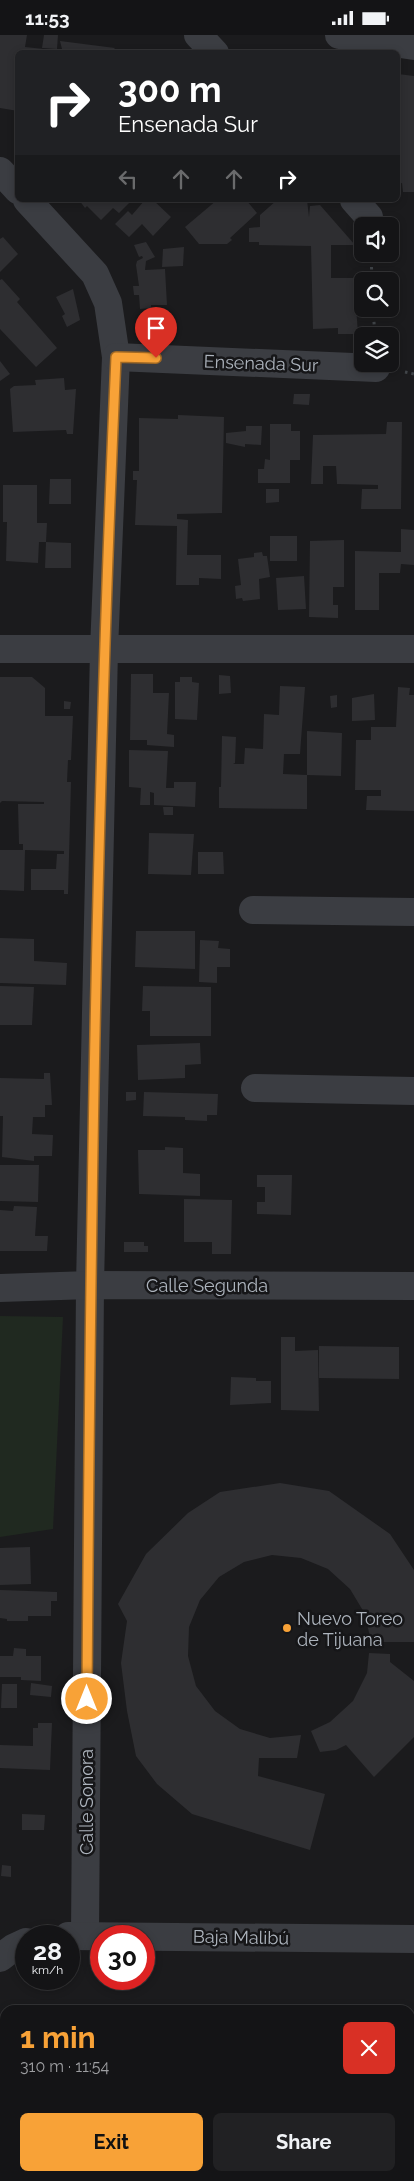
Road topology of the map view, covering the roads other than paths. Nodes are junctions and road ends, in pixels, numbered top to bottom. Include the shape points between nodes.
1 (198, 35) edge
2 (339, 35) edge
3 (414, 46) edge
4 (212, 50) edge
5 (0, 171) edge
6 (15, 187) edge
7 (29, 202) edge
8 (116, 357) junction
9 (354, 366) edge
10 (0, 649) edge
11 (414, 649) edge
12 (104, 650) junction
13 (253, 909) dead end
14 (414, 912) edge
15 (255, 1088) dead end
16 (414, 1091) edge
17 (90, 1285) junction
18 (414, 1286) edge
19 (0, 1288) edge
20 (76, 1925) edge
21 (80, 1936) edge
22 (414, 1939) edge
23 (15, 1947) edge
24 (0, 1958) edge

1 - 4 street
2 - 3 street
5 - 6 street
7 - 8 street, Calle Sonora via 95,274 108,303
8 - 9 street, Ensenada Sur
8 - 12 street, Calle Sonora
10 - 12 street
11 - 12 street
12 - 17 street, Calle Sonora
13 - 14 street
15 - 16 street
17 - 18 street, Calle Segunda
17 - 19 street, Calle Segunda
17 - 20 street, Calle Sonora
21 - 22 street, Baja Malibú
23 - 24 street

